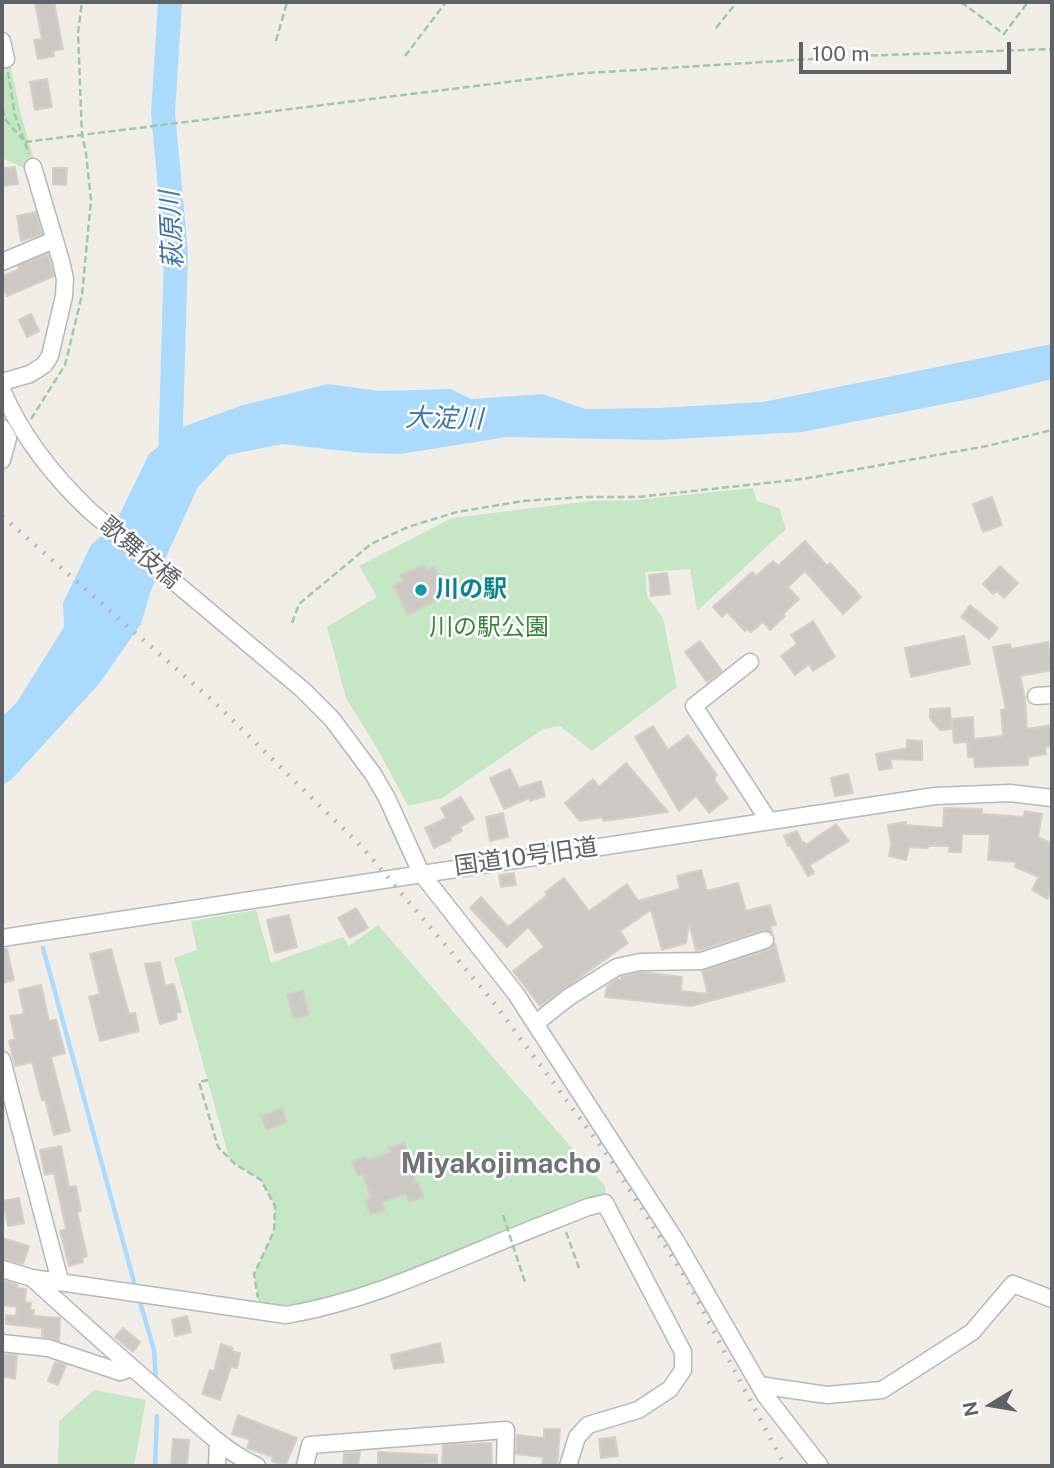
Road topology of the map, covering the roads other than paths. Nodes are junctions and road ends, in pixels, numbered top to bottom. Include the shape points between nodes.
1 (33, 167) dead end
2 (54, 240) junction
3 (2, 262) edge
4 (2, 382) edge
5 (2, 390) edge
6 (2, 428) edge
7 (2, 460) edge
8 (750, 662) dead end
9 (1052, 798) edge
10 (769, 821) junction
11 (421, 873) junction
12 (2, 938) edge
13 (765, 940) dead end
14 (536, 1023) junction
15 (2, 1060) edge
16 (2, 1269) edge
17 (32, 1278) junction
18 (60, 1281) junction
19 (1052, 1299) edge
20 (2, 1343) edge
21 (131, 1368) junction
22 (759, 1385) junction
23 (218, 1441) junction
24 (217, 1466) edge
25 (257, 1466) edge
26 (305, 1466) edge
27 (505, 1466) edge
28 (568, 1466) edge
29 (820, 1466) edge

1 - 2 street
2 - 3 street
2 - 4 street via 65,288 50,356 30,374
5 - 11 street, 歌舞伎橋 via 23,432 63,485 332,719 387,798
6 - 7 street via 8,438
8 - 10 street via 694,706
9 - 10 street, 国道10号旧道 via 1010,793 934,796
10 - 11 street, 国道10号旧道
11 - 12 street, 国道10号旧道
11 - 14 street, 歌舞伎橋
13 - 14 street via 701,961 617,967
14 - 22 street, 歌舞伎橋 via 677,1241
15 - 18 street
16 - 17 street
17 - 18 street
17 - 21 street
18 - 28 street via 286,1315 398,1286 588,1207 607,1204 683,1352 683,1370 670,1389 638,1410 588,1425 577,1437
19 - 22 street via 1013,1284 972,1332 882,1390 827,1395
20 - 21 street via 48,1348 120,1372
21 - 23 street
22 - 29 street, 歌舞伎橋
23 - 24 street
23 - 25 street
26 - 27 street via 310,1445 506,1430

